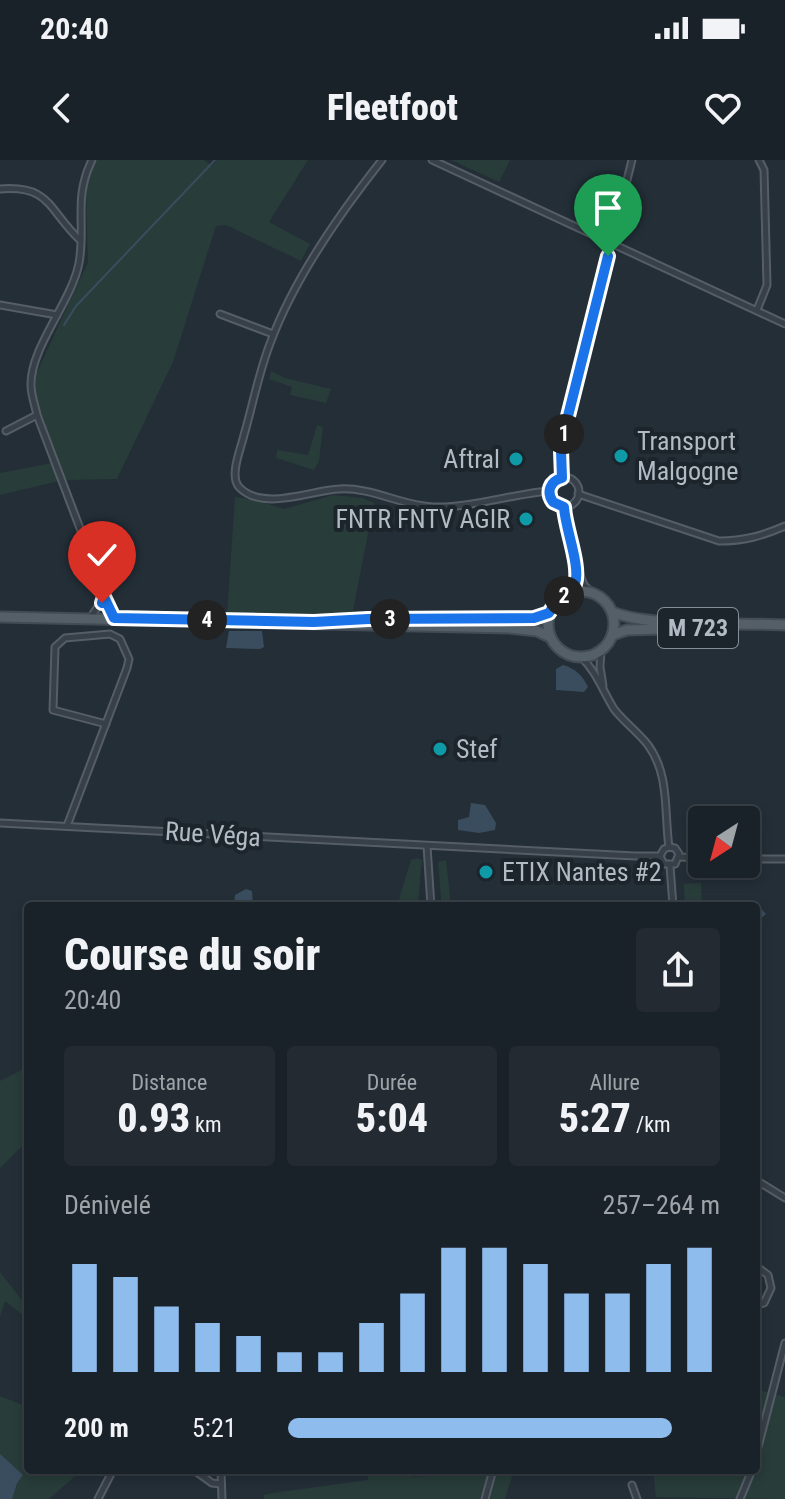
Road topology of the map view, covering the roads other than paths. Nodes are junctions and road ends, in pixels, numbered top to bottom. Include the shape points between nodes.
1 (382, 160) edge
2 (432, 160) edge
3 (632, 160) edge
4 (759, 160) edge
5 (91, 161) edge
6 (0, 189) edge
7 (81, 240) junction
8 (610, 243) junction
9 (0, 305) edge
10 (757, 310) junction
11 (220, 314) dead end
12 (57, 315) junction
13 (785, 324) edge
14 (273, 334) junction
15 (37, 415) junction
16 (6, 431) dead end
17 (562, 478) junction
18 (549, 491) junction
19 (578, 494) junction
20 (564, 507) junction
21 (785, 526) edge
22 (574, 560) junction
23 (591, 592) junction
24 (569, 593) junction
25 (104, 597) junction
26 (612, 612) junction
27 (549, 613) junction
28 (0, 617) edge
29 (90, 618) junction
30 (114, 618) junction
31 (314, 622) junction
32 (785, 626) edge
33 (612, 635) junction
34 (550, 637) junction
35 (601, 650) junction
36 (581, 657) junction
37 (603, 691) junction
38 (106, 724) junction
39 (0, 823) edge
40 (67, 826) junction
41 (430, 846) junction
42 (669, 847) junction
43 (660, 856) junction
44 (679, 857) junction
45 (688, 857) edge
46 (760, 859) edge
47 (785, 859) edge
48 (670, 866) junction
49 (431, 902) edge
50 (673, 902) edge
51 (760, 1182) edge
52 (785, 1198) edge
53 (760, 1269) edge
54 (760, 1304) edge
55 (785, 1343) edge
56 (760, 1440) edge
57 (111, 1474) edge
58 (200, 1474) edge
59 (221, 1474) edge
60 (492, 1474) edge
61 (750, 1474) edge
62 (221, 1484) junction
63 (632, 1485) dead end
64 (98, 1499) edge
65 (222, 1499) edge
66 (485, 1499) edge
67 (637, 1499) edge
68 (740, 1499) edge

1 - 14 street via 312,260
2 - 8 street
3 - 8 street
4 - 10 street via 764,170 767,285
5 - 7 street via 79,201
6 - 7 street via 37,192
7 - 12 street via 77,273
8 - 10 street
8 - 17 street via 561,450
9 - 12 street
10 - 13 street
11 - 14 street
12 - 15 street via 31,378
14 - 18 street via 240,452 235,479 242,490 280,498 342,488 437,507
15 - 16 street
15 - 25 street
17 - 18 street
17 - 19 street via 574,482
18 - 20 street via 553,502
19 - 20 street
19 - 21 street via 719,541 740,541
20 - 22 street
22 - 23 street
22 - 24 street
23 - 24 main road
23 - 26 main road
24 - 27 main road
25 - 29 street
25 - 30 street
26 - 32 main road, M 723 via 660,620
26 - 33 main road
27 - 31 main road via 534,618
27 - 34 main road
28 - 29 main road
29 - 30 main road
30 - 31 main road
31 - 34 main road via 509,628
32 - 33 main road, M 723 via 650,628
33 - 35 main road
34 - 36 main road via 561,650
35 - 36 main road
35 - 37 street
36 - 37 street
37 - 42 street via 661,768
38 - 38 street via 127,668 125,646 110,634 65,638 55,647 53,710
38 - 40 street
39 - 40 street, Rue Véga
40 - 41 street, Rue Véga
41 - 43 street, Rue Véga
41 - 49 street
42 - 43 street
42 - 44 street
43 - 48 street
44 - 45 street
44 - 48 street
46 - 47 street
48 - 50 street
51 - 52 street
53 - 54 street via 771,1288
55 - 56 street
57 - 64 street
58 - 62 street
59 - 62 street
60 - 66 street
61 - 68 street
62 - 65 street
63 - 67 street

